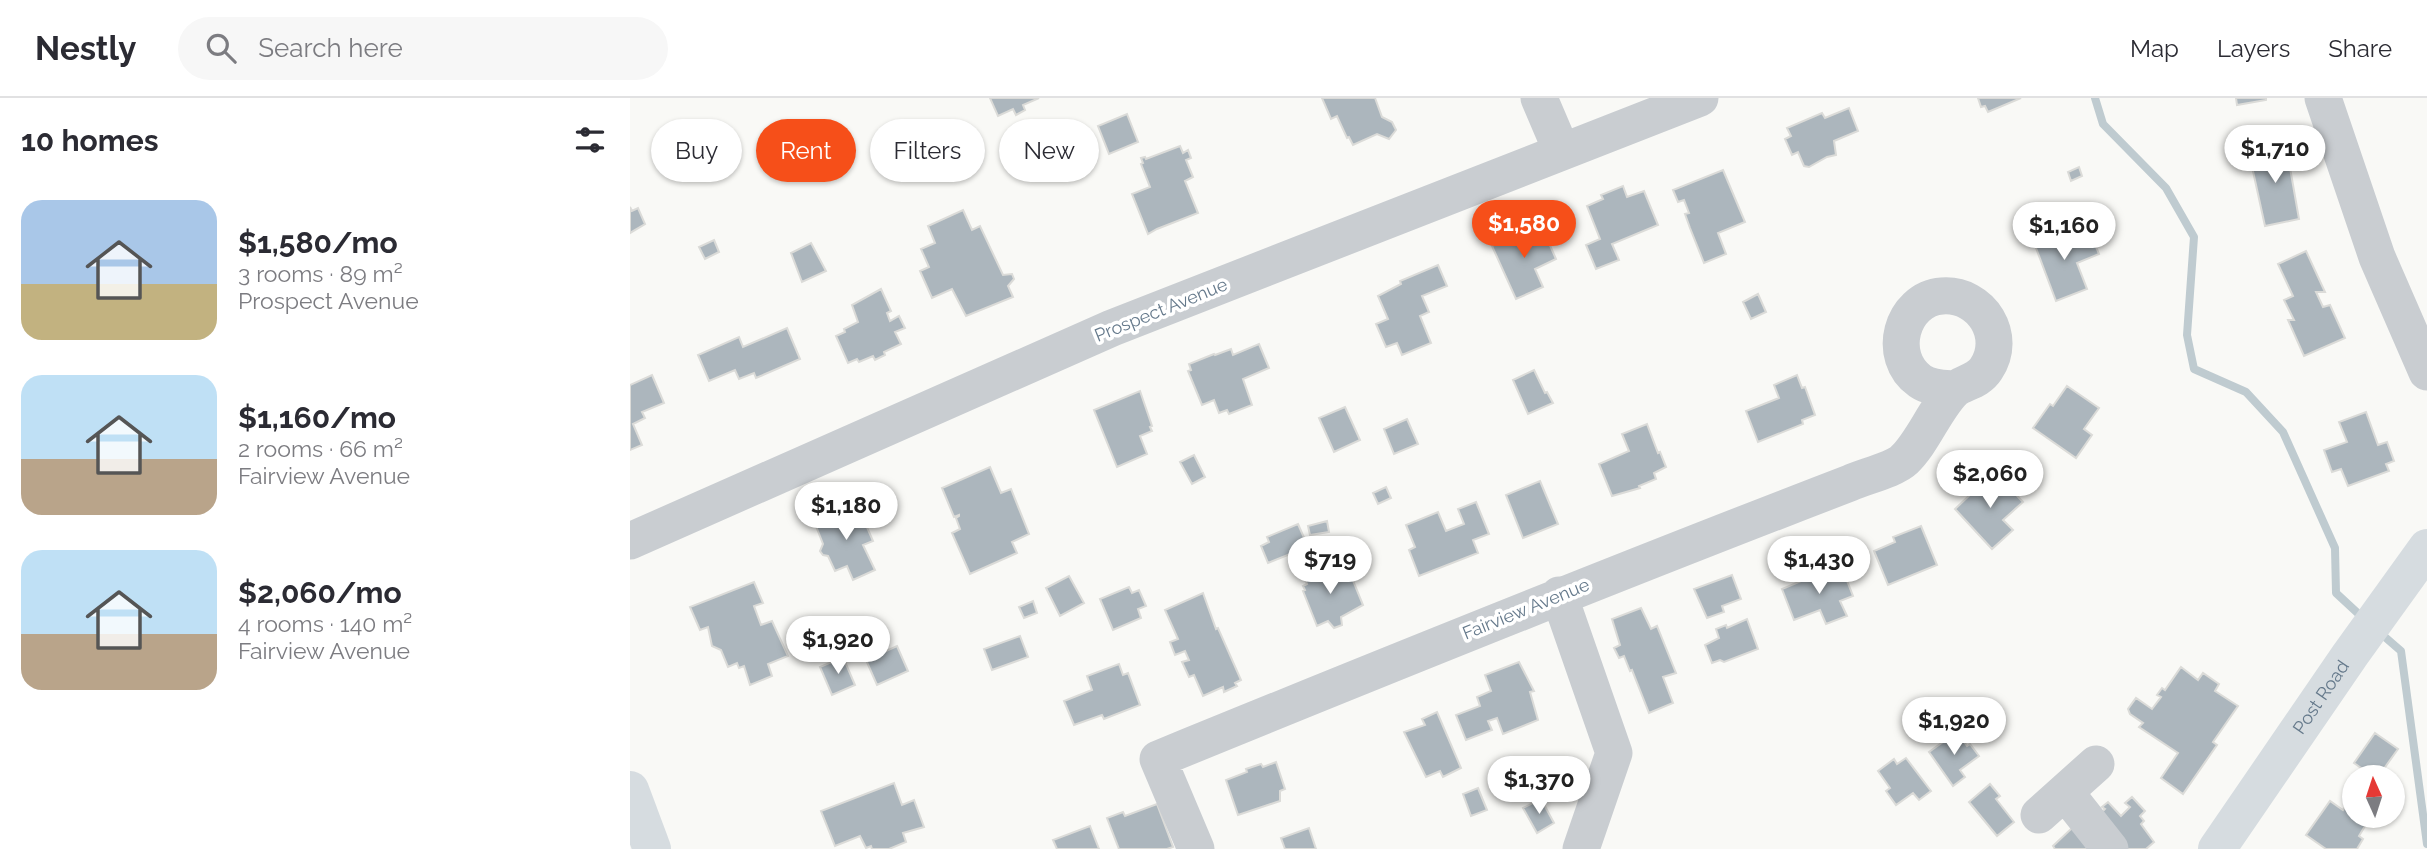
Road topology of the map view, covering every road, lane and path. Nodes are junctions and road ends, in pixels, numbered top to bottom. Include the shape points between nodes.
1 (1539, 98) edge
2 (1700, 98) edge
3 (2323, 98) edge
4 (1562, 152) junction
5 (2427, 372) edge
6 (1954, 389) dead end
7 (630, 541) edge
8 (2427, 548) edge
9 (1559, 595) junction
10 (2096, 764) dead end
11 (630, 790) edge
12 (652, 849) edge
13 (1196, 849) edge
14 (1581, 849) edge
15 (2110, 849) edge
16 (2217, 849) edge

1 - 4 street
2 - 4 street, Prospect Avenue
3 - 5 street via 2377,257
4 - 7 street, Prospect Avenue via 1112,328
6 - 9 street, Fairview Avenue via 1903,462
8 - 16 main road, Post Road
9 - 13 street, Fairview Avenue via 1158,759
9 - 14 street via 1614,753
10 - 15 street via 2052,804
11 - 12 main road

